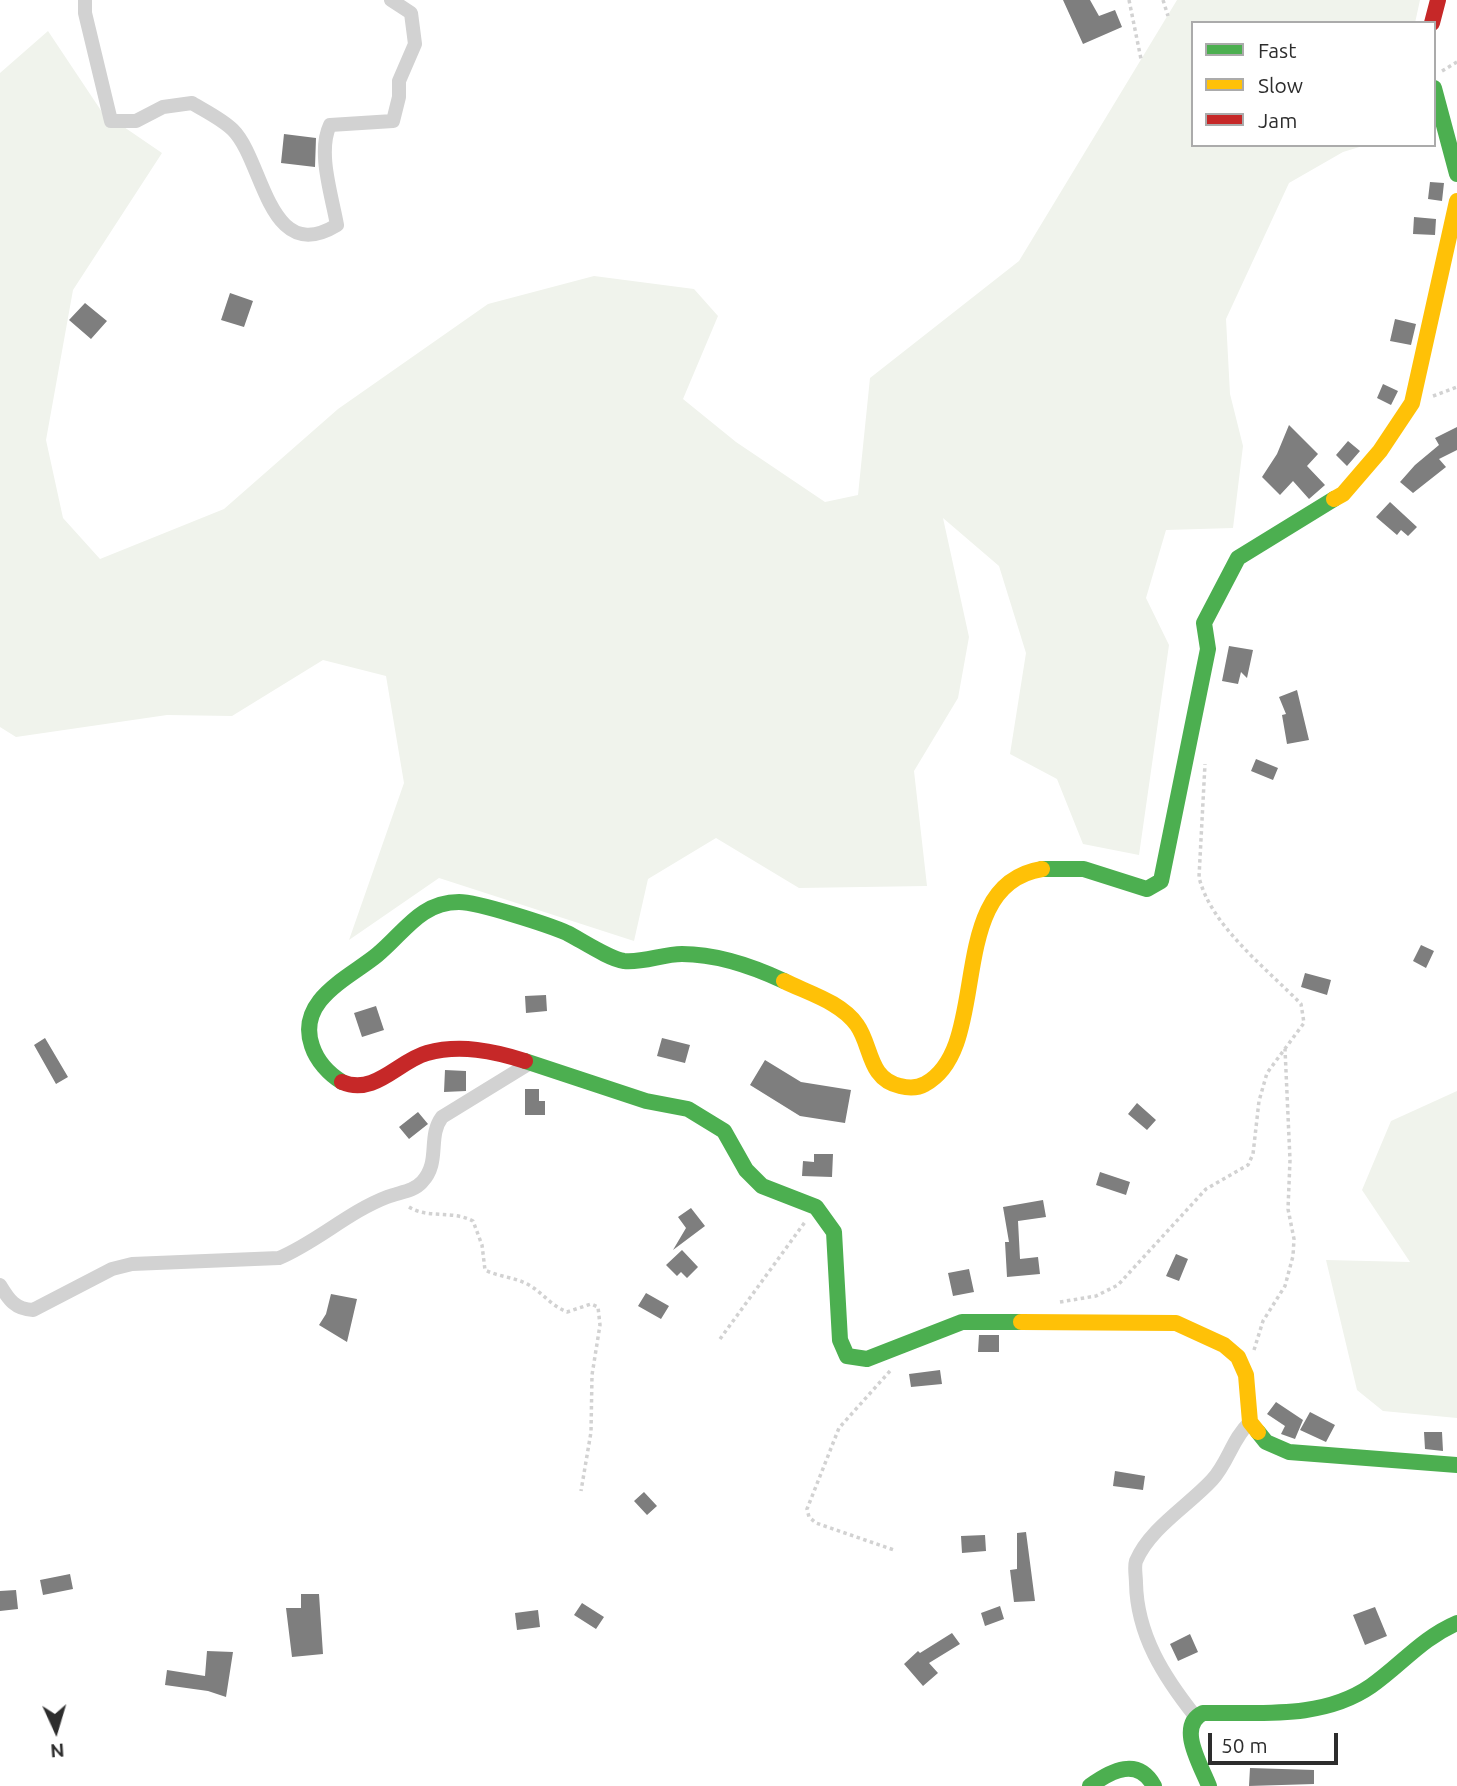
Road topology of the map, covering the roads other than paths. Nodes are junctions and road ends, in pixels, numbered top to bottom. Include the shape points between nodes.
1 (85, 0) edge
2 (391, 0) edge
3 (1438, 0) edge
4 (1433, 21) edge
5 (1436, 95) edge
6 (1457, 174) edge
7 (1457, 201) edge
8 (530, 1063) junction
9 (0, 1285) edge
10 (1250, 1422) junction
11 (1457, 1465) edge
12 (1457, 1623) edge
13 (1195, 1716) junction
14 (1090, 1786) edge
15 (1154, 1786) edge
16 (1209, 1786) edge

1 - 2 street via 111,121 136,121 163,107 192,103 234,131 286,227 321,234 337,225 326,152 330,125 393,121 399,81 415,44 411,13
3 - 4 main road
5 - 6 main road
7 - 8 main road via 1412,403 1380,451 1343,494 1238,558 1204,623 1208,649 1161,881 1137,887 1070,866 1039,867 997,891 987,908 956,1039 945,1066 922,1086 889,1084 872,1065 857,1025 838,1007 763,971 682,954 623,961 562,931 462,902 424,911 332,990 313,1010 308,1027 317,1058 333,1078 354,1086 368,1086 429,1052 494,1051
8 - 9 street via 442,1117 434,1128 434,1164 414,1189 370,1203 279,1258 132,1264 112,1269 33,1310 20,1309
8 - 10 main road via 646,1101 688,1109 724,1131 746,1170 762,1186 816,1207 834,1232 842,1350 847,1356 856,1360 890,1352 962,1322 1176,1323 1224,1345 1238,1357 1246,1375
10 - 11 main road via 1266,1442 1289,1452
10 - 13 street via 1238,1434 1215,1477 1154,1534 1135,1563 1136,1597 1147,1642 1169,1683
12 - 13 main road via 1412,1648 1370,1687 1341,1703 1314,1709
13 - 16 main road via 1189,1732
14 - 15 main road via 1119,1768 1144,1772

